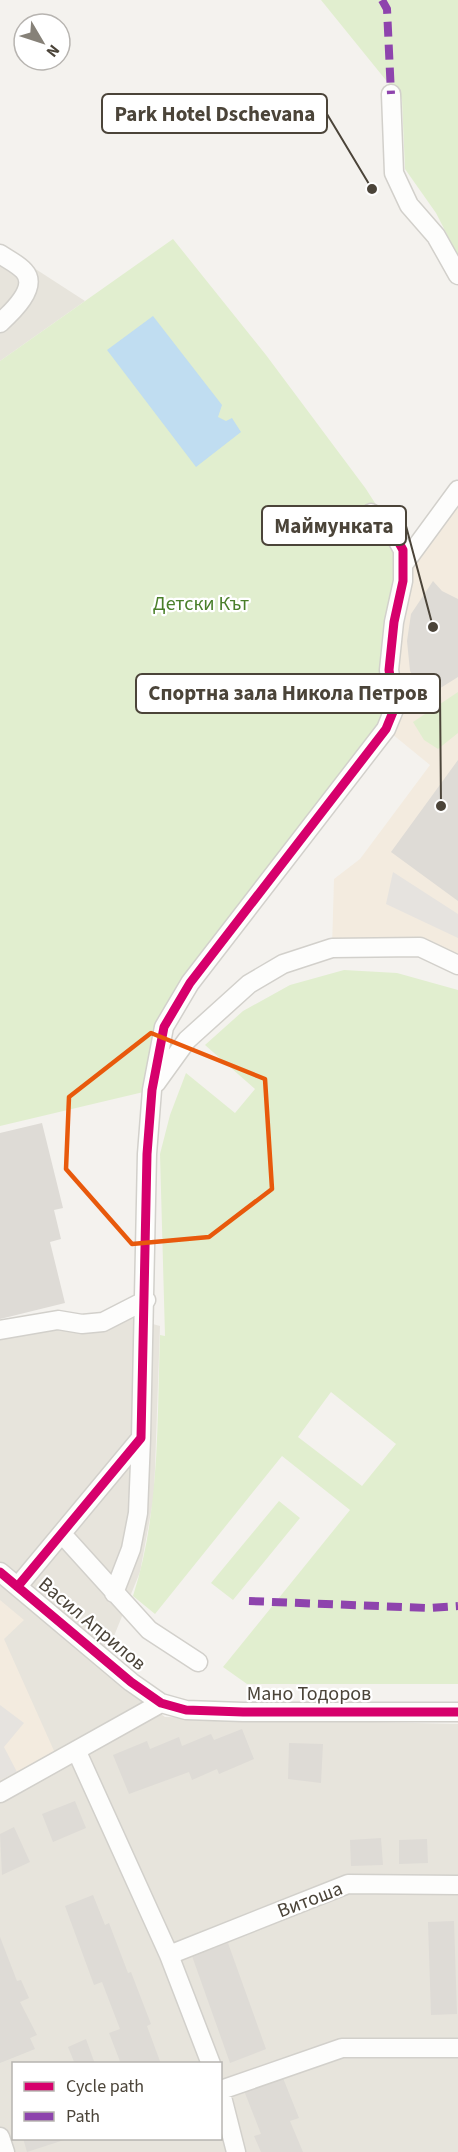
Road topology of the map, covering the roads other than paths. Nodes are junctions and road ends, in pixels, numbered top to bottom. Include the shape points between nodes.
1 (392, 94) dead end
2 (0, 254) edge
3 (458, 275) edge
4 (0, 323) edge
5 (458, 490) edge
6 (371, 513) dead end
7 (403, 565) junction
8 (458, 965) edge
9 (152, 1090) junction
10 (146, 1300) junction
11 (0, 1330) edge
12 (141, 1438) junction
13 (62, 1534) junction
14 (0, 1572) edge
15 (18, 1586) junction
16 (114, 1593) junction
17 (198, 1662) dead end
18 (161, 1703) junction
19 (458, 1712) edge
20 (77, 1752) junction
21 (0, 1793) edge
22 (458, 1885) edge
23 (169, 1955) junction
24 (458, 2048) edge
25 (210, 2062) edge
26 (222, 2089) edge
27 (222, 2093) edge
28 (0, 2137) edge
29 (5, 2152) edge
30 (236, 2152) edge

1 - 3 street via 394,173 409,205 436,236
2 - 4 street via 24,271 29,280 29,289
5 - 7 street
6 - 7 street via 389,525 403,550
7 - 9 street via 389,670 395,707 386,729 190,983 164,1027
8 - 9 street via 420,947 332,948 283,964 249,984 187,1040
9 - 10 street via 147,1154
10 - 11 street via 103,1322 58,1320
10 - 12 street
12 - 13 street
12 - 16 street via 138,1513 132,1549
13 - 15 street
13 - 16 street
14 - 15 street, Васил Априлов
15 - 18 street, Васил Априлов
16 - 17 street via 149,1630
18 - 19 street, Мано Тодоров via 186,1710 243,1712
18 - 20 street
20 - 21 street
20 - 23 street
22 - 23 street, Витоша via 348,1884
23 - 25 street
24 - 26 street via 342,2048
27 - 30 street
28 - 29 street

